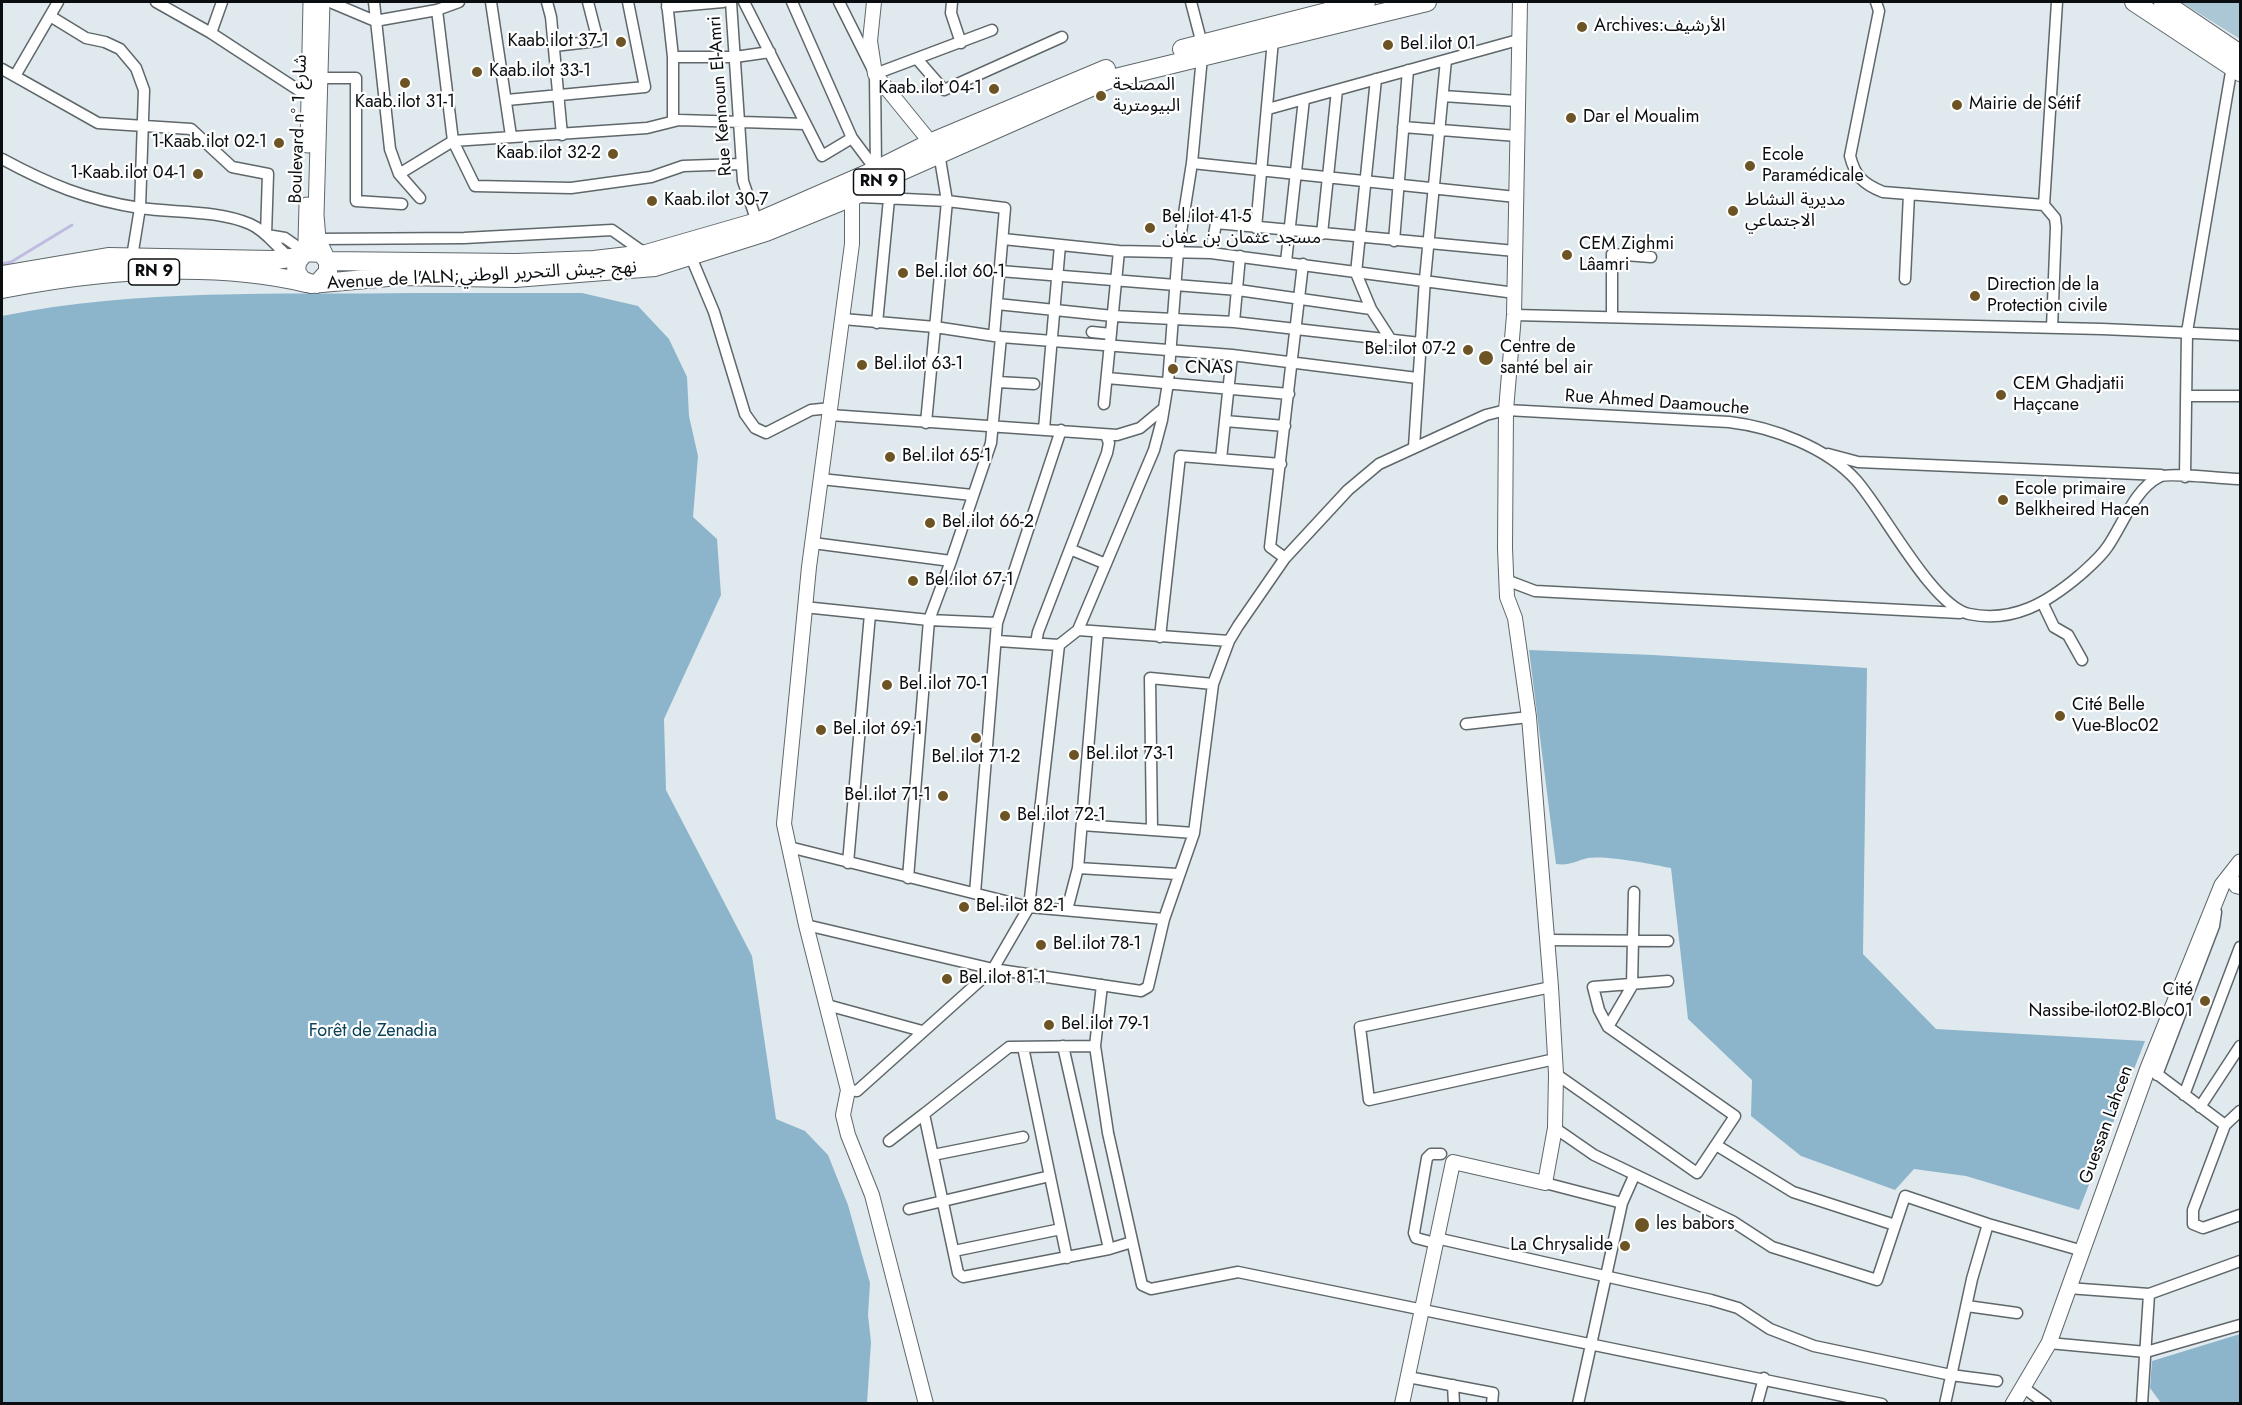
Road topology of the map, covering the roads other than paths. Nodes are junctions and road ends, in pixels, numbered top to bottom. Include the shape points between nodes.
1 (58, 2) edge
2 (156, 2) edge
3 (222, 2) edge
4 (311, 2) edge
5 (322, 2) edge
6 (330, 2) edge
7 (374, 2) edge
8 (459, 2) edge
9 (491, 2) edge
10 (547, 2) edge
11 (588, 2) edge
12 (628, 2) edge
13 (723, 2) edge
14 (731, 2) edge
15 (744, 2) edge
16 (792, 2) edge
17 (839, 2) edge
18 (874, 2) edge
19 (952, 2) edge
20 (1191, 2) edge
21 (1366, 2) edge
22 (1427, 2) edge
23 (1520, 2) edge
24 (1876, 2) edge
25 (2057, 2) edge
26 (2134, 2) edge
27 (2163, 2) edge
28 (667, 4) edge
29 (437, 10) junction
30 (50, 16) junction
31 (375, 21) junction
32 (992, 30) dead end
33 (211, 33) junction
34 (1062, 37) dead end
35 (1273, 40) junction
36 (1518, 40) junction
37 (961, 43) junction
38 (554, 46) junction
39 (1202, 50) junction
40 (770, 52) junction
41 (673, 57) junction
42 (735, 57) junction
43 (917, 59) junction
44 (1446, 60) junction
45 (2238, 64) edge
46 (2, 69) edge
47 (1408, 70) junction
48 (875, 74) junction
49 (15, 76) junction
50 (321, 78) junction
51 (1376, 79) junction
52 (1337, 90) junction
53 (558, 95) junction
54 (1443, 96) junction
55 (309, 97) junction
56 (1304, 99) junction
57 (507, 100) junction
58 (1517, 101) junction
59 (1268, 109) junction
60 (673, 120) junction
61 (739, 121) junction
62 (805, 124) junction
63 (1403, 127) junction
64 (141, 128) junction
65 (1440, 130) junction
66 (562, 135) junction
67 (511, 136) junction
68 (1516, 136) junction
69 (852, 138) junction
70 (453, 141) junction
71 (935, 148) junction
72 (2, 159) edge
73 (1192, 163) junction
74 (741, 164) junction
75 (876, 170) junction
76 (1262, 170) junction
77 (399, 174) junction
78 (1298, 174) junction
79 (1328, 177) junction
80 (1364, 181) junction
81 (1398, 184) junction
82 (1435, 188) junction
83 (1909, 194) junction
84 (852, 197) junction
85 (1516, 197) junction
86 (420, 198) dead end
87 (889, 199) junction
88 (947, 201) junction
89 (402, 204) dead end
90 (2044, 205) junction
91 (140, 208) junction
92 (757, 222) junction
93 (1256, 228) junction
94 (1289, 231) junction
95 (1323, 234) junction
96 (266, 235) junction
97 (1358, 238) junction
98 (1003, 239) junction
99 (1394, 241) junction
100 (1430, 244) junction
101 (1060, 245) junction
102 (1119, 251) junction
103 (1178, 251) junction
104 (1515, 251) junction
105 (1211, 253) junction
106 (646, 254) junction
107 (309, 255) junction
108 (1240, 256) junction
109 (132, 257) junction
110 (691, 257) junction
111 (1651, 257) dead end
112 (1286, 262) junction
113 (1303, 264) junction
114 (1000, 271) junction
115 (1356, 273) junction
116 (2, 275) edge
117 (1058, 277) junction
118 (1425, 279) junction
119 (1905, 279) dead end
120 (1116, 282) junction
121 (311, 283) junction
122 (1175, 287) junction
123 (2, 289) edge
124 (1238, 290) junction
125 (1515, 293) junction
126 (1299, 299) junction
127 (997, 304) junction
128 (1371, 309) junction
129 (1054, 310) junction
130 (1514, 315) junction
131 (1113, 316) junction
132 (1612, 317) junction
133 (843, 319) junction
134 (1173, 320) junction
135 (1234, 322) junction
136 (877, 323) junction
137 (935, 327) junction
138 (2052, 328) junction
139 (1296, 329) junction
140 (1092, 332) dead end
141 (2187, 332) junction
142 (1111, 334) junction
143 (2241, 335) edge
144 (998, 337) junction
145 (1392, 340) junction
146 (1051, 341) junction
147 (1420, 343) junction
148 (1110, 347) junction
149 (1171, 352) junction
150 (1232, 355) junction
151 (1293, 363) junction
152 (1107, 378) junction
153 (1417, 378) junction
154 (998, 382) junction
155 (1168, 383) junction
156 (1034, 384) dead end
157 (1229, 387) junction
158 (1288, 394) junction
159 (2186, 396) junction
160 (2241, 396) edge
161 (1104, 404) dead end
162 (1164, 408) junction
163 (1506, 410) junction
164 (830, 411) junction
165 (1225, 421) junction
166 (926, 423) junction
167 (994, 426) junction
168 (1285, 426) junction
169 (1044, 429) junction
170 (1061, 430) junction
171 (1106, 435) junction
172 (1413, 447) junction
173 (1819, 452) junction
174 (1221, 459) junction
175 (1281, 464) junction
176 (2161, 475) junction
177 (2185, 477) junction
178 (821, 479) junction
179 (2241, 479) edge
180 (972, 495) junction
181 (813, 543) junction
182 (1072, 550) junction
183 (1285, 558) junction
184 (951, 561) junction
185 (1106, 564) junction
186 (1506, 580) junction
187 (2043, 604) junction
188 (804, 607) junction
189 (1967, 613) junction
190 (870, 614) junction
191 (929, 621) junction
192 (998, 623) junction
193 (1078, 630) junction
194 (1098, 632) junction
195 (1160, 637) junction
196 (998, 641) junction
197 (1229, 641) junction
198 (1036, 643) junction
199 (1059, 645) junction
200 (2082, 660) dead end
201 (1213, 684) junction
202 (1529, 717) junction
203 (1466, 724) dead end
204 (1082, 825) junction
205 (1152, 829) junction
206 (1194, 833) junction
207 (789, 847) junction
208 (2241, 862) edge
209 (848, 863) junction
210 (1078, 868) junction
211 (1177, 874) junction
212 (908, 878) junction
213 (2236, 881) edge
214 (1634, 892) dead end
215 (975, 893) junction
216 (1029, 907) junction
217 (1067, 910) junction
218 (1164, 919) junction
219 (806, 925) junction
220 (1548, 940) junction
221 (1633, 941) junction
222 (1668, 941) dead end
223 (2241, 947) edge
224 (993, 969) junction
225 (1668, 981) dead end
226 (1102, 985) junction
227 (1632, 986) junction
228 (1551, 987) junction
229 (827, 1005) junction
230 (1608, 1027) junction
231 (922, 1031) junction
232 (1063, 1046) junction
233 (1095, 1046) junction
234 (2241, 1046) edge
235 (1023, 1047) junction
236 (1555, 1059) junction
237 (2153, 1071) junction
238 (1556, 1074) junction
239 (848, 1090) junction
240 (2184, 1095) junction
241 (2200, 1107) junction
242 (924, 1114) junction
243 (2240, 1115) edge
244 (2225, 1125) junction
245 (1555, 1128) junction
246 (1023, 1137) dead end
247 (889, 1141) dead end
248 (1716, 1145) junction
249 (1441, 1154) dead end
250 (933, 1155) junction
251 (1050, 1176) junction
252 (1634, 1176) junction
253 (1545, 1183) junction
254 (942, 1201) junction
255 (1622, 1203) junction
256 (909, 1209) dead end
257 (2241, 1215) edge
258 (1988, 1224) junction
259 (1895, 1225) junction
260 (1061, 1228) junction
261 (1436, 1240) junction
262 (1132, 1242) junction
263 (1108, 1249) junction
264 (954, 1251) junction
265 (2083, 1251) junction
266 (1066, 1258) junction
267 (2241, 1261) edge
268 (1605, 1276) junction
269 (2068, 1288) junction
270 (2149, 1294) junction
271 (1966, 1306) junction
272 (1422, 1308) junction
273 (2017, 1313) dead end
274 (2241, 1324) edge
275 (2049, 1343) junction
276 (1592, 1344) junction
277 (2145, 1352) junction
278 (1951, 1375) junction
279 (1408, 1377) junction
280 (1764, 1378) junction
281 (1997, 1381) dead end
282 (1453, 1386) junction
283 (2024, 1388) junction
284 (926, 1404) edge
285 (1402, 1404) edge
286 (1454, 1404) edge
287 (1492, 1404) edge
288 (1578, 1404) edge
289 (1757, 1404) edge
290 (1882, 1404) edge
291 (1945, 1404) edge
292 (2013, 1404) edge
293 (2046, 1404) edge
294 (2142, 1404) edge

1 - 30 street
2 - 33 street
3 - 33 street
4 - 55 main road, Boulevard n° شارع 1
5 - 50 main road, Boulevard n° شارع 1
6 - 31 street
7 - 31 street
8 - 29 street
9 - 57 street
10 - 38 street
11 - 38 street via 598,40
12 - 53 street via 645,87
13 - 28 street
14 - 42 street, Rue Kennoun El-Amri
15 - 40 street
16 - 69 street
17 - 48 street
18 - 48 street via 870,41
19 - 37 street via 951,13
20 - 39 street
21 - 39 main road
22 - 35 main road
23 - 36 street
24 - 83 street via 1879,11 1850,156 1855,174 1868,186 1883,192
25 - 90 street
26 - 45 main road
27 - 45 main road
28 - 41 street
29 - 31 street
29 - 70 street
30 - 49 street
30 - 64 street via 86,38 120,49 136,68 144,90
31 - 77 street via 386,127
32 - 37 street
33 - 55 street
34 - 43 street via 944,90
35 - 39 main road
35 - 59 street
36 - 44 street
36 - 58 street
37 - 43 street
38 - 53 street
39 - 71 main road via 1085,76
39 - 73 street
40 - 42 street
40 - 62 street
41 - 42 street
41 - 60 street
42 - 61 street, Rue Kennoun El-Amri
43 - 48 street
44 - 47 street
44 - 54 street
45 - 141 street
46 - 49 street
47 - 51 street
47 - 63 street
48 - 71 street
48 - 75 street
49 - 64 street via 98,123
50 - 89 street via 356,78 356,201
50 - 107 main road, Boulevard n° شارع 1 via 316,215
51 - 52 street
51 - 80 street
52 - 56 street
52 - 79 street
53 - 57 street
53 - 66 street
54 - 58 street
54 - 65 street
55 - 107 main road, Boulevard n° شارع 1
56 - 59 street
56 - 78 street
57 - 67 street
58 - 68 street
59 - 76 street
60 - 61 street
60 - 66 street via 647,128
61 - 62 street
61 - 74 street, Rue Kennoun El-Amri
62 - 69 street via 822,156
63 - 65 street
63 - 81 street
64 - 91 street
64 - 96 street via 191,129 232,167 268,174
65 - 68 street
65 - 82 street
66 - 67 street
67 - 70 street
68 - 85 street
69 - 75 street
70 - 74 street via 475,186 571,188 651,177 683,166
70 - 77 street
71 - 75 main road
71 - 84 main road, Avenue de l'ALN;نهج جيش التحرير الوطني / RN 9
71 - 88 street
72 - 91 street via 75,194
73 - 76 street
73 - 103 street
74 - 92 street, Rue Kennoun El-Amri
75 - 92 main road
76 - 78 street
76 - 93 street
77 - 86 street
78 - 79 street
78 - 94 street
79 - 80 street
79 - 95 street
80 - 81 street
80 - 97 street
81 - 82 street
81 - 99 street
82 - 85 street
82 - 100 street
83 - 90 street
83 - 119 street
84 - 87 street
84 - 110 main road, Avenue de l'ALN;نهج جيش التحرير الوطني / RN 9
84 - 133 street via 852,244
85 - 104 street
87 - 88 street
87 - 136 street
88 - 98 street via 1005,208
88 - 137 street
90 - 138 street via 2055,218 2056,227
91 - 96 street via 224,217 250,224
91 - 109 street
92 - 106 main road
93 - 94 street
93 - 105 street via 1216,223
94 - 95 street
94 - 112 street
95 - 97 street
96 - 107 street
96 - 107 street via 285,238
97 - 99 street
97 - 115 street
98 - 101 street
98 - 114 street
99 - 100 street
100 - 104 street
100 - 118 street
101 - 102 street
101 - 117 street
102 - 103 street
102 - 120 street
103 - 105 street
103 - 122 street
104 - 125 street
105 - 108 street
106 - 107 main road via 516,263
106 - 107 street via 612,230 464,237
107 - 109 main road, RN 9 via 273,260
107 - 121 main road via 298,276
107 - 121 main road via 326,278
108 - 112 street
108 - 124 street
109 - 116 main road, RN 9 via 74,261
110 - 121 main road, Avenue de l'ALN;نهج جيش التحرير الوطني / RN 9 via 655,267 580,274 515,278 399,276
110 - 164 street via 714,312 745,414 755,428 766,433 811,410
111 - 132 street via 1612,254
112 - 113 street
113 - 115 street
113 - 126 street
114 - 117 street
114 - 127 street
115 - 118 street
115 - 128 street
117 - 120 street
117 - 129 street
118 - 125 street
118 - 147 street
120 - 122 street
120 - 131 street
121 - 123 main road, RN 9 via 252,275 127,272
122 - 124 street
122 - 134 street
124 - 126 street
124 - 135 street
125 - 130 street
126 - 128 street
126 - 139 street
127 - 129 street
127 - 144 street
128 - 145 street
129 - 131 street
129 - 146 street
130 - 132 street
130 - 163 street
131 - 134 street
131 - 142 street
132 - 138 street
133 - 136 street
133 - 164 street
134 - 135 street
134 - 149 street
135 - 139 street
136 - 137 street
137 - 144 street
137 - 166 street
138 - 141 street
139 - 145 street
139 - 151 street
140 - 142 street
141 - 143 street
141 - 159 street
142 - 148 street
144 - 146 street
144 - 154 street
145 - 147 street
146 - 148 street
146 - 169 street
147 - 153 street
148 - 149 street
148 - 152 street
149 - 150 street
149 - 155 street
150 - 151 street
150 - 157 street
151 - 153 street
151 - 158 street
152 - 155 street
152 - 161 street
153 - 172 street
154 - 156 street
154 - 167 street
155 - 157 street
155 - 162 street
157 - 158 street
157 - 165 street
158 - 168 street
159 - 160 street
159 - 177 street
162 - 171 street via 1140,428
162 - 185 street via 1154,450
163 - 172 street
163 - 173 street, Rue Ahmed Daamouche via 1750,424
163 - 186 street
164 - 166 street
164 - 178 street
165 - 168 street
165 - 174 street
166 - 167 street
167 - 169 street
167 - 180 street
168 - 175 street
169 - 170 street
170 - 171 street
170 - 192 street
171 - 182 street via 1107,453
172 - 183 street via 1379,464 1348,490
173 - 176 street via 1858,462
173 - 189 street, Rue Ahmed Daamouche via 1855,478 1939,594
174 - 175 street
174 - 195 street via 1180,456
175 - 183 street via 1270,547
176 - 177 street
176 - 187 street, Rue Ahmed Daamouche via 2140,495 2107,549
177 - 179 street
178 - 180 street
178 - 181 street
180 - 184 street
181 - 184 street
181 - 188 street
182 - 185 street
182 - 198 street
183 - 197 street
184 - 191 street
185 - 193 street
186 - 189 street via 1535,591
186 - 202 street
187 - 189 street, Rue Ahmed Daamouche via 2005,615
187 - 200 street via 2054,627 2068,635
188 - 190 street
188 - 207 street via 784,824
190 - 191 street
190 - 209 street
191 - 192 street
191 - 212 street
192 - 196 street
193 - 194 street
193 - 199 street
194 - 195 street
194 - 204 street
195 - 197 street
196 - 198 street
196 - 215 street
197 - 201 street
198 - 199 street
199 - 216 street
201 - 205 street via 1150,678
201 - 206 street
202 - 203 street
202 - 220 street
204 - 205 street
204 - 210 street
205 - 206 street
206 - 211 street
207 - 209 street
207 - 219 street
208 - 213 main road, Guessan Lahcen
209 - 212 street
210 - 211 street
210 - 217 street
211 - 218 street
212 - 215 street
213 - 237 main road, Guessan Lahcen via 2220,891
214 - 221 street
215 - 216 street
216 - 217 street
216 - 224 street
217 - 218 street
218 - 226 street via 1148,987 1141,990
219 - 224 street
219 - 229 street
220 - 221 street
220 - 228 street
221 - 222 street
221 - 227 street
223 - 240 street
224 - 226 street
224 - 231 street
225 - 227 street
226 - 233 street
227 - 230 street
227 - 230 street via 1593,987
228 - 236 street
228 - 236 street via 1360,1027 1369,1100
229 - 231 street
229 - 239 street
230 - 248 street via 1735,1116
231 - 239 street via 857,1091
232 - 233 street
232 - 235 street
232 - 263 street
233 - 262 street via 1108,1133
234 - 241 street
235 - 242 street via 1009,1047
235 - 251 street
236 - 238 street
237 - 240 street
237 - 265 main road, Guessan Lahcen
238 - 245 street
238 - 248 street via 1697,1173
239 - 284 street via 843,1115 872,1195
240 - 241 street
241 - 244 street
242 - 247 street
242 - 250 street
243 - 244 street
244 - 257 street via 2193,1210 2193,1224 2203,1228
245 - 252 street
245 - 253 street
246 - 250 street
248 - 259 street via 1793,1192
249 - 261 street via 1427,1158 1414,1233 1416,1238
250 - 254 street
251 - 254 street
251 - 260 street
252 - 255 street
252 - 259 street via 1732,1221 1772,1247 1876,1280
253 - 255 street
253 - 261 street via 1453,1162
254 - 256 street
254 - 264 street
255 - 268 street
258 - 259 street via 1905,1196
258 - 265 street
258 - 271 street
260 - 264 street
260 - 266 street
261 - 268 street
261 - 272 street
262 - 263 street
262 - 272 street via 1142,1285 1151,1289 1238,1272
263 - 266 street
264 - 266 street via 958,1273 963,1278
265 - 269 main road, Guessan Lahcen
267 - 270 street
268 - 276 street
268 - 278 street via 1738,1308 1770,1329 1814,1346
269 - 270 street
269 - 275 main road, Guessan Lahcen
270 - 277 street
271 - 273 street
271 - 278 street
272 - 276 street
272 - 279 street
274 - 277 street
275 - 277 street
275 - 283 main road, Guessan Lahcen
276 - 280 street
276 - 288 street
277 - 294 street
278 - 281 street
278 - 291 street
279 - 282 street
279 - 285 street
280 - 289 street
280 - 290 street
282 - 286 street
282 - 287 street via 1493,1393
283 - 292 main road, Guessan Lahcen
283 - 293 street

